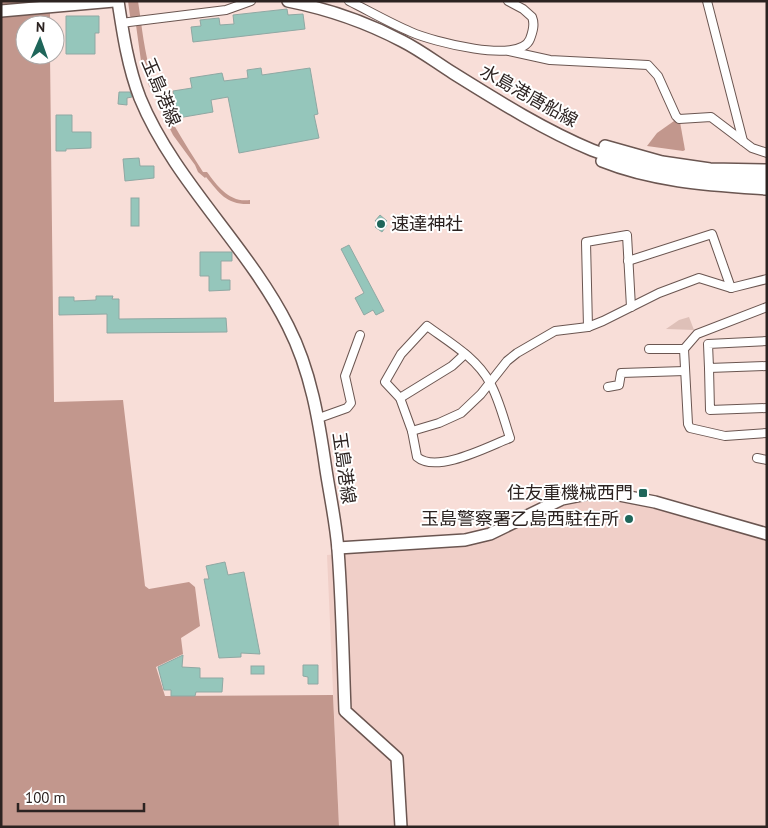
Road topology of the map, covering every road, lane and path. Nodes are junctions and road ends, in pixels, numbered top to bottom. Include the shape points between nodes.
1 (116, 1) edge
2 (212, 1) edge
3 (251, 1) edge
4 (288, 1) edge
5 (349, 1) edge
6 (508, 1) edge
7 (706, 1) edge
8 (1, 10) edge
9 (213, 11) junction
10 (121, 23) junction
11 (508, 51) junction
12 (566, 138) junction
13 (743, 141) junction
14 (767, 153) edge
15 (767, 170) edge
16 (767, 179) edge
17 (767, 189) edge
18 (628, 261) junction
19 (767, 279) edge
20 (730, 288) junction
21 (631, 307) junction
22 (767, 307) edge
23 (588, 327) junction
24 (360, 334) dead end
25 (767, 342) edge
26 (649, 349) dead end
27 (684, 349) junction
28 (465, 354) junction
29 (767, 366) edge
30 (709, 368) junction
31 (685, 371) junction
32 (490, 383) junction
33 (608, 387) dead end
34 (400, 398) junction
35 (767, 408) edge
36 (319, 418) junction
37 (412, 431) junction
38 (767, 433) edge
39 (757, 458) dead end
40 (767, 460) edge
41 (767, 534) edge
42 (338, 548) junction
43 (401, 827) edge

1 - 8 main road
1 - 10 main road, 玉島港線
2 - 9 street
3 - 9 street
4 - 12 main road, 水島港唐船線 via 327,10 403,41 470,84
5 - 11 street via 420,35 498,52
6 - 11 street via 528,12 533,21 529,42 524,47
7 - 13 street
9 - 10 street
10 - 36 main road, 玉島港線 via 128,64 156,131 271,296 304,363
11 - 13 street via 550,60 648,66 658,76 679,119 706,116
12 - 15 main road via 662,162 710,169
12 - 16 main road, 水島港唐船線 via 620,159 664,170 726,178
12 - 17 main road via 588,155 663,179
13 - 14 street
18 - 20 street via 712,234
18 - 21 street
18 - 23 street via 627,235 586,242
19 - 20 street
20 - 21 street via 699,278
21 - 23 street
22 - 27 street via 697,334
23 - 32 street via 555,331 536,341 508,361
24 - 36 street via 345,376 351,403 347,408
25 - 30 street via 708,344
26 - 27 street
27 - 31 street
28 - 32 street
28 - 34 street via 452,366
28 - 34 street via 427,326 401,354 384,382
29 - 30 street
30 - 35 street via 710,410
31 - 33 street via 622,373 619,385
31 - 38 street via 690,428 725,436
32 - 37 street via 461,413
32 - 37 street via 510,438 457,459 430,462 417,457
34 - 37 street
36 - 42 main road, 玉島港線
39 - 40 street
41 - 42 main road via 654,502 614,494 586,494 562,499 490,534 466,540
42 - 43 main road, 玉島港線 via 345,711 397,758

